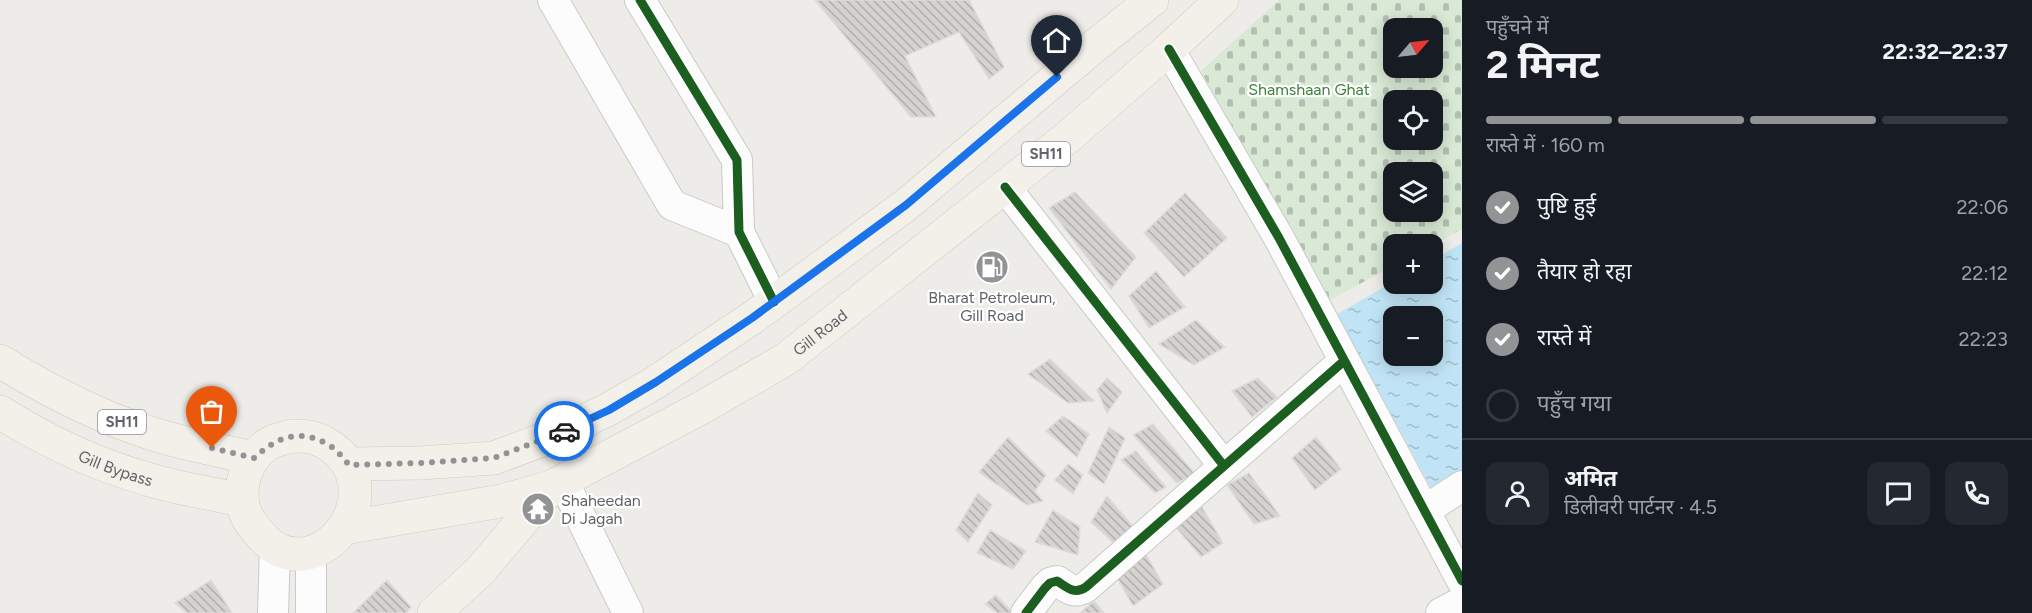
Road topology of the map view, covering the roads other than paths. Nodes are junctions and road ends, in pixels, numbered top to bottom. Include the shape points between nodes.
1 (552, 0) edge
2 (640, 0) edge
3 (1222, 0) edge
4 (1137, 5) edge
5 (1169, 49) junction
6 (1005, 187) junction
7 (739, 232) junction
8 (774, 302) junction
9 (0, 361) edge
10 (1344, 361) junction
11 (0, 412) edge
12 (254, 458) junction
13 (349, 465) junction
14 (1224, 466) junction
15 (557, 484) junction
16 (1462, 486) edge
17 (242, 500) junction
18 (1424, 511) junction
19 (344, 528) junction
20 (275, 548) junction
21 (311, 552) junction
22 (1462, 581) edge
23 (1462, 602) edge
24 (273, 613) edge
25 (311, 613) edge
26 (434, 613) edge
27 (628, 613) edge
28 (1026, 613) edge
29 (1441, 613) edge

1 - 7 street via 672,205
2 - 7 street via 737,160
3 - 5 main road, Gill Road / SH11
4 - 8 main road via 906,205
5 - 6 main road, Gill Road / SH11
5 - 10 street via 1279,238
6 - 14 street
6 - 15 main road, Gill Road / SH11 via 786,359
7 - 8 street
8 - 13 main road via 656,382 555,435 494,458
9 - 12 main road, SH11 via 92,411 150,433
10 - 14 street
10 - 18 street
11 - 17 main road, Gill Bypass via 86,458 148,480
12 - 13 main road via 270,443 291,436 314,438 334,448
12 - 17 main road via 243,478
13 - 19 main road, SH11 via 356,486 354,508
14 - 28 street via 1086,587 1079,592 1057,581 1050,583
15 - 19 main road, Gill Road / SH11 via 501,501
15 - 26 main road, SH11 via 480,571
15 - 27 street
16 - 18 street
17 - 20 main road via 249,522
18 - 22 street
19 - 21 main road, SH11
20 - 21 main road via 288,553
20 - 24 street
21 - 25 street
23 - 29 street

